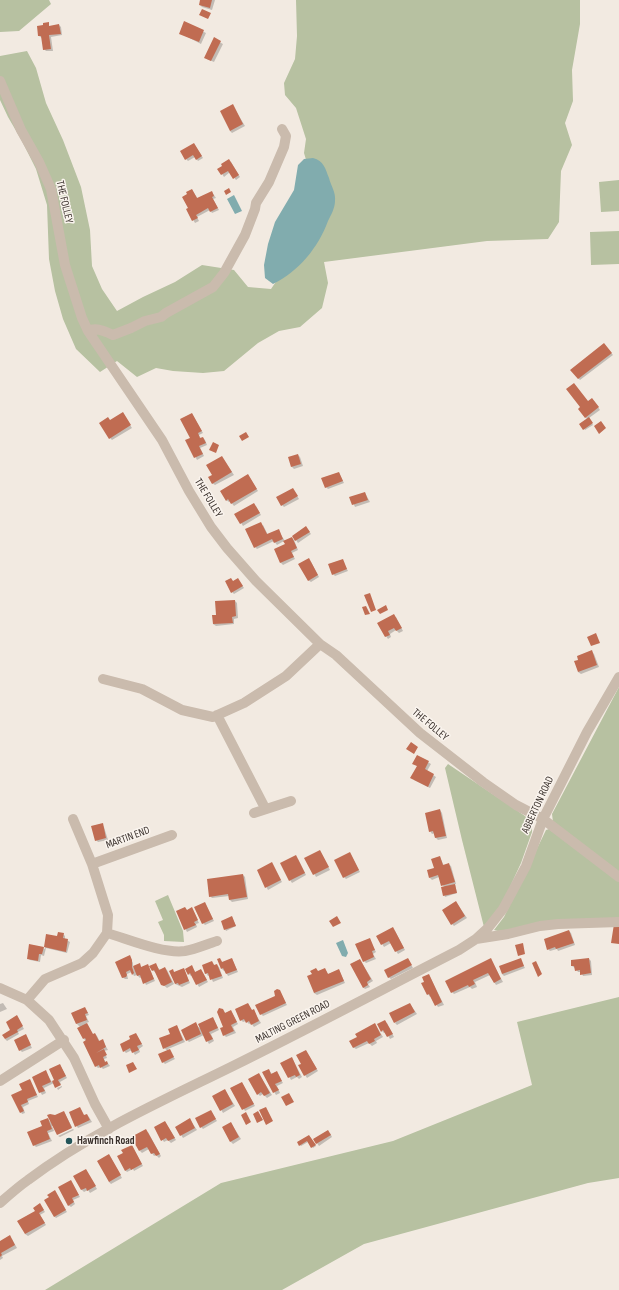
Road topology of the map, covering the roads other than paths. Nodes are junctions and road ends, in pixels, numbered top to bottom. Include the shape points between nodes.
1 (0, 81) edge
2 (282, 130) dead end
3 (88, 331) junction
4 (320, 644) junction
5 (619, 677) edge
6 (102, 679) dead end
7 (217, 715) junction
8 (291, 801) dead end
9 (265, 808) junction
10 (254, 813) dead end
11 (73, 819) dead end
12 (543, 819) junction
13 (172, 835) dead end
14 (92, 864) junction
15 (619, 877) edge
16 (619, 922) edge
17 (107, 933) junction
18 (476, 939) junction
19 (217, 941) dead end
20 (0, 988) edge
21 (26, 1000) junction
22 (64, 1040) junction
23 (0, 1081) edge
24 (109, 1129) junction
25 (0, 1203) edge

1 - 3 street, THE FOLLEY via 51,189 65,265
2 - 3 street via 286,140 269,182 256,203 245,235 214,287 162,317 144,321 131,328 113,334 93,329
3 - 4 street, THE FOLLEY via 162,440 211,527 256,581
4 - 7 street via 286,676 244,703
4 - 12 street, THE FOLLEY via 336,655 420,733 483,782 516,805
5 - 12 street, ABBERTON ROAD via 587,732
6 - 7 street via 142,689 182,710 213,717
7 - 9 street
8 - 9 street
9 - 10 street
11 - 14 street
12 - 15 street, THE FOLLEY
12 - 18 street, ABBERTON ROAD via 526,866 503,910
13 - 14 street, MARTIN END
14 - 17 street via 108,915
16 - 18 street, MALTING GREEN ROAD via 558,924
17 - 19 street via 173,951 189,950
17 - 21 street via 94,953 82,963 45,979
18 - 24 street, MALTING GREEN ROAD via 308,1029
20 - 21 street
21 - 22 street via 49,1020
22 - 23 street
22 - 24 street
24 - 25 street, MALTING GREEN ROAD via 27,1180

